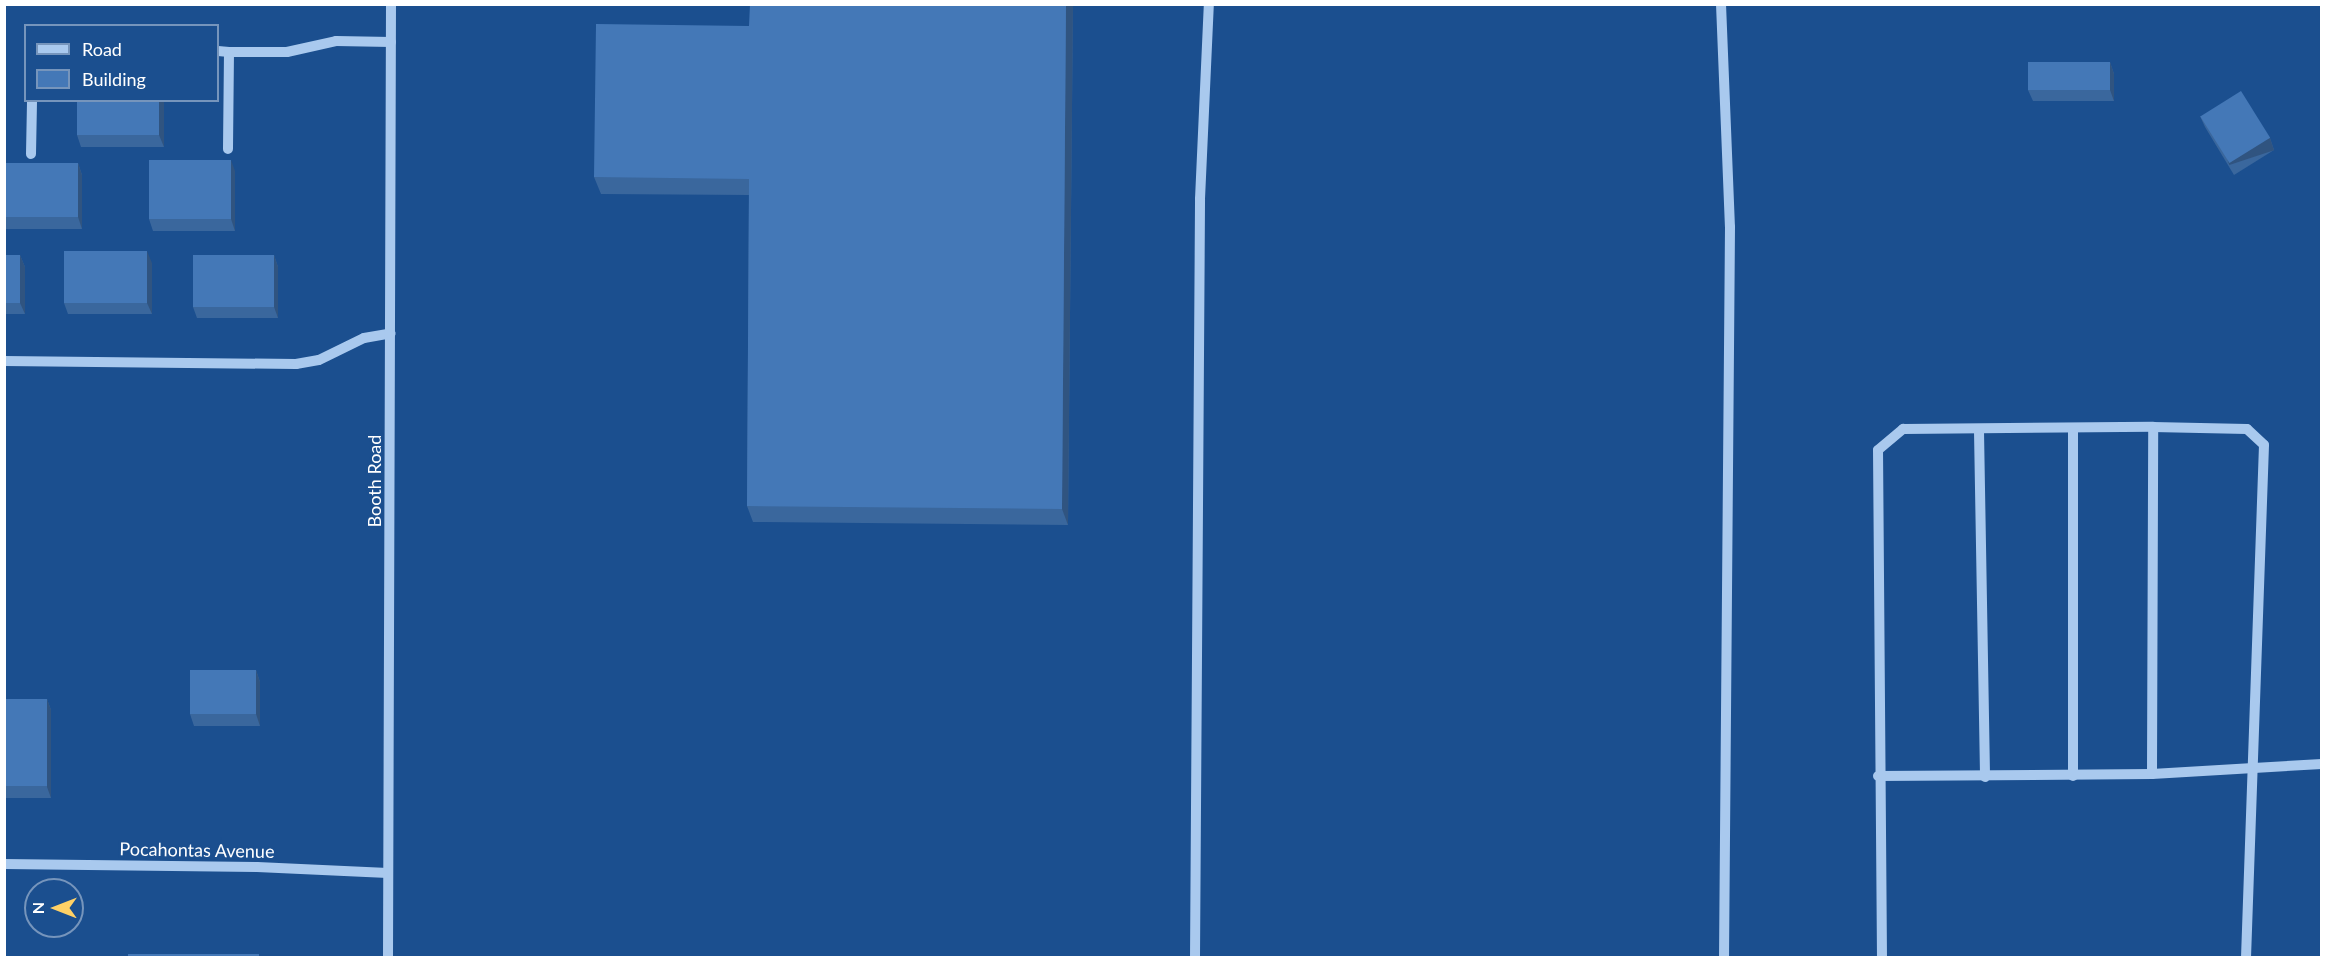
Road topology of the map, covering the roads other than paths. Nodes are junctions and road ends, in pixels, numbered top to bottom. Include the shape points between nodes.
1 (392, 4) edge
2 (1209, 4) edge
3 (1721, 4) edge
4 (392, 42) junction
5 (223, 52) edge
6 (32, 102) edge
7 (228, 148) dead end
8 (32, 154) dead end
9 (391, 333) junction
10 (4, 361) edge
11 (2153, 427) junction
12 (2073, 428) junction
13 (1978, 431) junction
14 (2322, 764) edge
15 (2251, 770) junction
16 (2152, 774) junction
17 (1878, 776) junction
18 (2073, 776) junction
19 (1985, 777) junction
20 (4, 864) edge
21 (388, 873) junction
22 (388, 957) edge
23 (1195, 957) edge
24 (1724, 957) edge
25 (1882, 957) edge
26 (2246, 957) edge

1 - 4 street, Booth Road
2 - 23 street via 1200,199
3 - 24 street via 1730,227
4 - 5 street via 336,42 287,52
4 - 9 street, Booth Road
5 - 7 street
6 - 8 street
9 - 10 street via 364,338 319,360 296,364
9 - 21 street, Booth Road
11 - 12 street
11 - 15 street via 2247,429 2264,445
11 - 16 street
12 - 13 street
12 - 18 street
13 - 17 street via 1903,429 1878,450
13 - 19 street
14 - 15 street
15 - 16 street
15 - 26 street
16 - 18 street
17 - 19 street
17 - 25 street
18 - 19 street
20 - 21 street, Pocahontas Avenue
21 - 22 street, Booth Road

